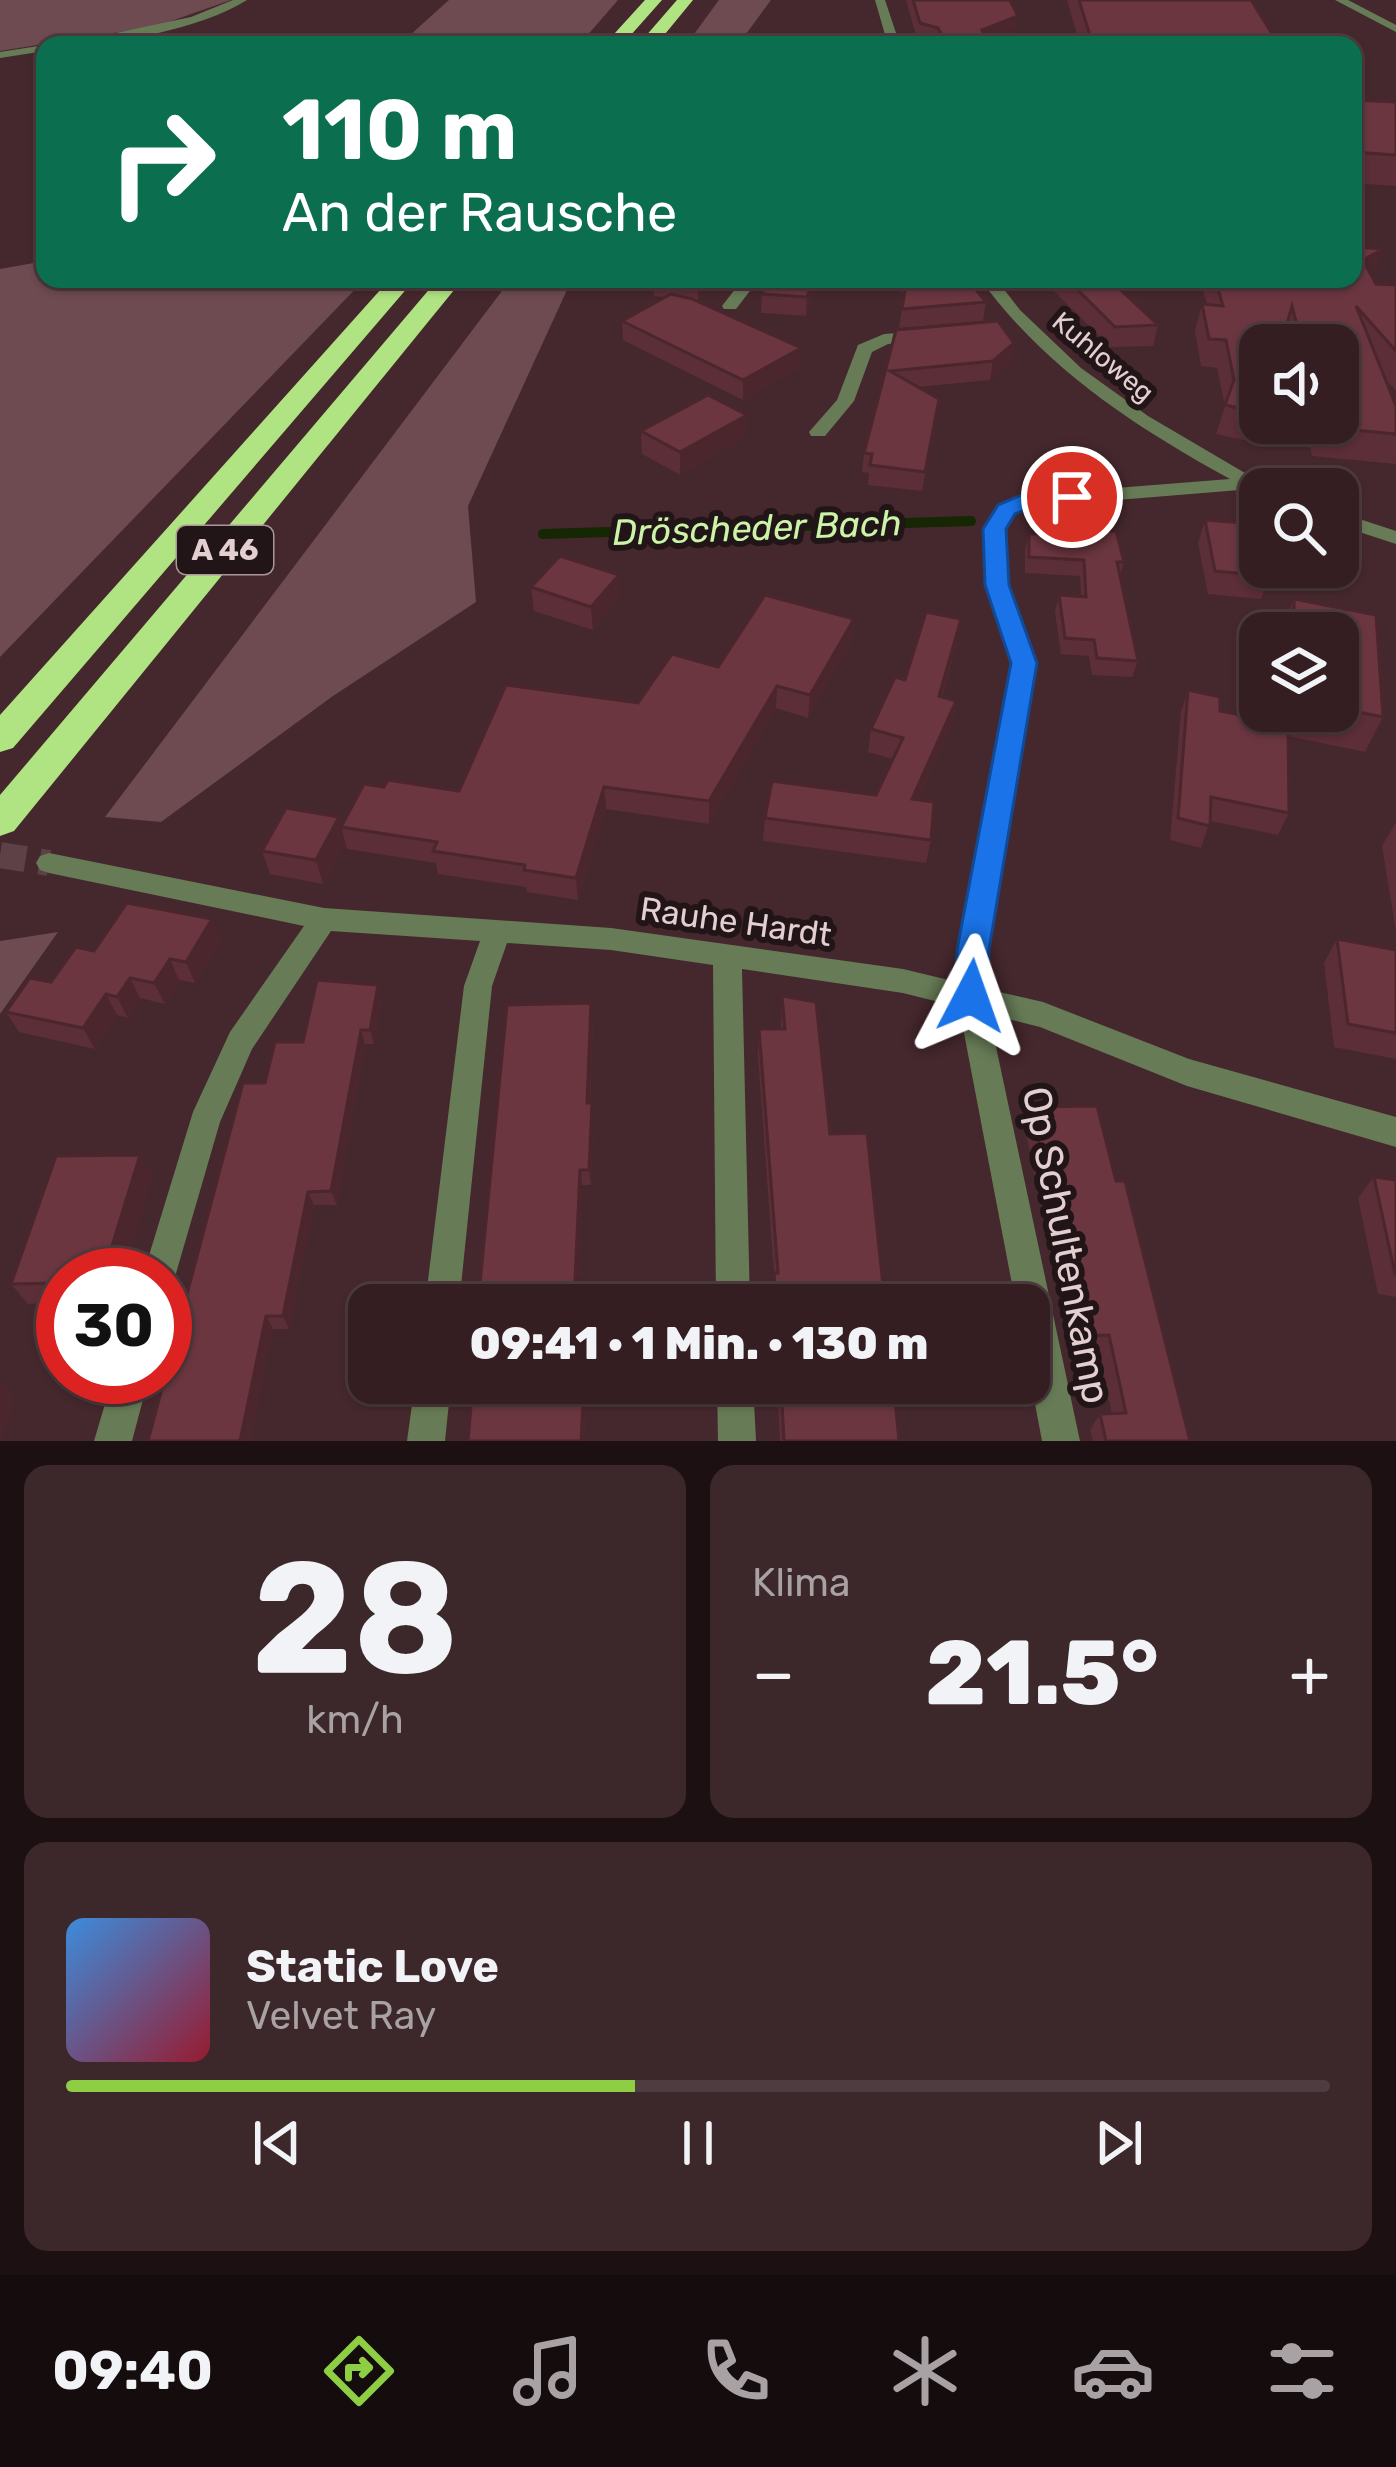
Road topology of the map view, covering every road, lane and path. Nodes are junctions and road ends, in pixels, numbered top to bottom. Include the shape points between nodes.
1 (242, 0) edge
2 (654, 0) edge
3 (685, 0) edge
4 (880, 0) edge
5 (1340, 0) edge
6 (1396, 29) edge
7 (111, 36) edge
8 (621, 36) edge
9 (655, 36) edge
10 (891, 36) edge
11 (36, 49) edge
12 (0, 55) edge
13 (396, 288) edge
14 (444, 288) edge
15 (744, 288) edge
16 (995, 288) edge
17 (730, 305) dead end
18 (1025, 326) junction
19 (1002, 329) edge
20 (955, 333) edge
21 (818, 432) dead end
22 (1239, 475) edge
23 (1239, 487) edge
24 (1359, 525) edge
25 (1396, 538) edge
26 (0, 739) edge
27 (0, 821) edge
28 (49, 863) tunnel mouth
29 (324, 920) junction
30 (498, 929) junction
31 (727, 955) junction
32 (971, 996) junction
33 (1396, 1132) edge
34 (168, 1248) edge
35 (444, 1284) edge
36 (734, 1284) edge
37 (123, 1404) edge
38 (430, 1404) edge
39 (735, 1404) edge
40 (112, 1441) edge
41 (426, 1441) edge
42 (736, 1441) edge
43 (1061, 1441) edge

1 - 7 street via 194,20
2 - 8 highway
3 - 9 highway
4 - 10 street
5 - 6 street
11 - 12 street
13 - 26 highway, A 46
14 - 27 highway, A 46
15 - 17 street
16 - 18 street, Kuhloweg
18 - 19 street
18 - 22 street, Kuhloweg via 1121,410
20 - 21 street via 864,349 845,401
23 - 32 street, Op Schultenkamp via 1027,501 1006,510 994,529 997,585 1024,663
24 - 25 street
28 - 29 street, Rauhe Hardt
29 - 30 street, Rauhe Hardt
29 - 34 street via 241,1041 204,1122
30 - 31 street, Rauhe Hardt
30 - 35 street via 478,986
31 - 32 street, Rauhe Hardt
31 - 36 street
32 - 33 street, Rauhe Hardt via 1264,1097
32 - 43 street, Op Schultenkamp
37 - 40 street
38 - 41 street
39 - 42 street

